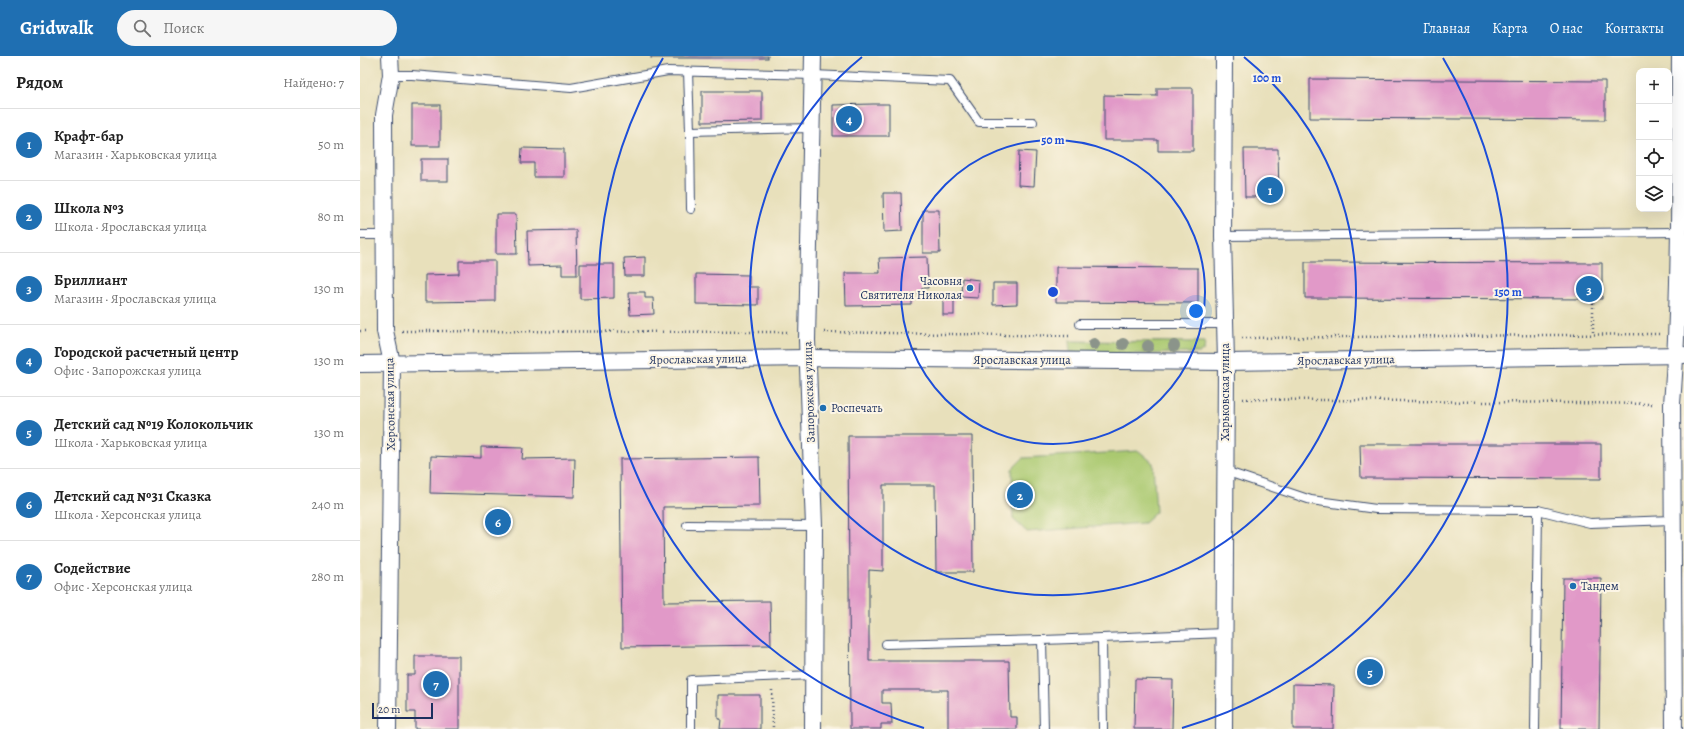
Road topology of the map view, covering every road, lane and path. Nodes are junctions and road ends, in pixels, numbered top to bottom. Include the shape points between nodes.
1 (390, 56) edge
2 (813, 56) edge
3 (1224, 56) edge
4 (1680, 56) edge
5 (688, 71) junction
6 (390, 75) junction
7 (813, 75) junction
8 (1033, 122) dead end
9 (812, 128) junction
10 (690, 131) junction
11 (691, 209) dead end
12 (1679, 232) junction
13 (360, 234) edge
14 (385, 235) junction
15 (1223, 236) junction
16 (1593, 299) dead end
17 (1080, 324) dead end
18 (360, 331) edge
19 (385, 331) junction
20 (1226, 331) junction
21 (807, 332) junction
22 (1593, 334) junction
23 (1676, 334) junction
24 (1079, 336) dead end
25 (1680, 356) edge
26 (1594, 357) junction
27 (807, 358) junction
28 (1226, 362) junction
29 (392, 363) junction
30 (360, 364) edge
31 (1226, 399) junction
32 (1672, 404) junction
33 (1225, 471) junction
34 (1538, 510) junction
35 (1672, 520) junction
36 (687, 525) dead end
37 (814, 526) junction
38 (1224, 633) junction
39 (1102, 638) junction
40 (1042, 640) junction
41 (886, 644) dead end
42 (814, 675) junction
43 (772, 677) junction
44 (388, 729) edge
45 (691, 729) edge
46 (773, 729) edge
47 (813, 729) edge
48 (1044, 729) edge
49 (1103, 729) edge
50 (1224, 729) edge
51 (1535, 729) edge
52 (1674, 729) edge

1 - 6 street, Херсонская улица
2 - 7 street, Запорожская улица
3 - 15 street, Харьковская улица
4 - 12 street
5 - 6 lane via 668,71 571,88
5 - 7 lane
5 - 10 lane
6 - 14 street, Херсонская улица via 384,115
7 - 8 lane via 950,81 979,122
7 - 9 street, Запорожская улица
9 - 10 lane
9 - 21 street, Запорожская улица
10 - 11 lane
12 - 15 lane
12 - 23 street
13 - 14 lane
14 - 19 street, Херсонская улица
15 - 20 street, Харьковская улица
16 - 22 path
17 - 20 lane
18 - 19 path
19 - 21 path
19 - 29 street, Херсонская улица
20 - 22 path
20 - 28 street, Харьковская улица
21 - 24 path
21 - 27 street, Запорожская улица
22 - 23 path
22 - 26 path
23 - 25 street
25 - 26 street, Ярославская улица
25 - 32 street
26 - 28 street, Ярославская улица
27 - 28 street, Ярославская улица
27 - 29 street, Ярославская улица
27 - 37 street, Запорожская улица
28 - 31 street, Харьковская улица
29 - 30 street, Ярославская улица
29 - 44 street, Херсонская улица
31 - 32 path
31 - 33 street, Харьковская улица
32 - 35 street
33 - 34 lane via 1312,500 1376,509
33 - 38 street, Харьковская улица
34 - 35 lane via 1590,523
34 - 51 lane
35 - 52 street
36 - 37 lane
37 - 42 street, Запорожская улица
38 - 39 lane
38 - 50 street, Харьковская улица
39 - 40 lane
39 - 49 lane
40 - 41 lane
40 - 48 lane
42 - 43 lane
42 - 47 street, Запорожская улица
43 - 45 lane via 691,680
43 - 46 path

